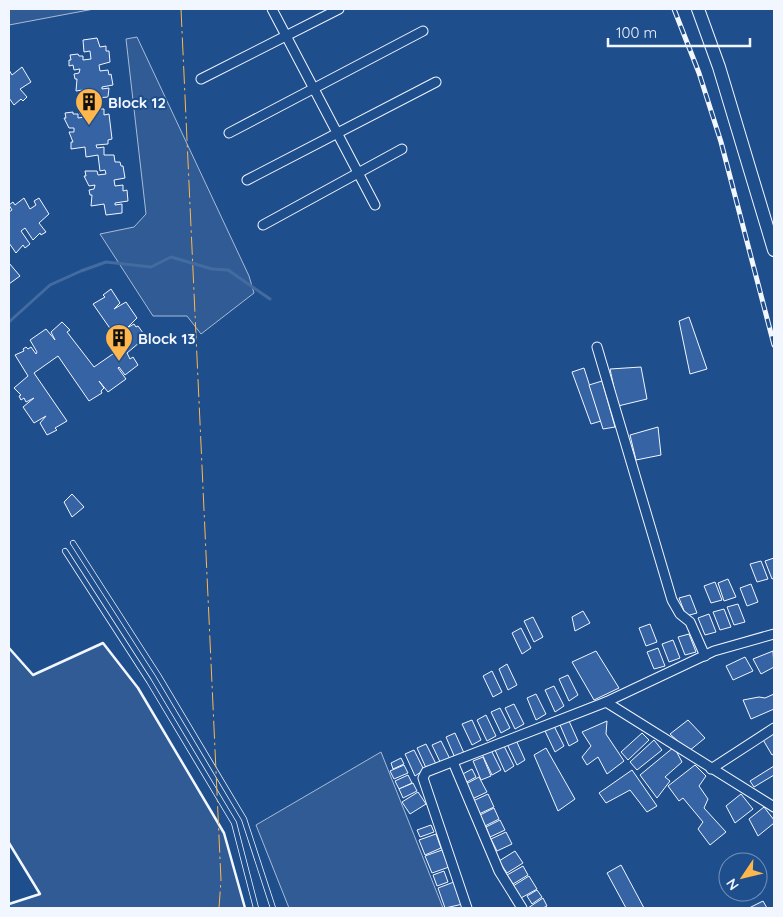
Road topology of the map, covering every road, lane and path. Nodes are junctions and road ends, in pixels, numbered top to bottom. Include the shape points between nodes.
1 (272, 9) edge
2 (339, 9) edge
3 (698, 9) edge
4 (423, 32) dead end
5 (286, 35) junction
6 (201, 79) dead end
7 (436, 82) dead end
8 (315, 90) junction
9 (229, 133) dead end
10 (337, 133) junction
11 (402, 149) dead end
12 (358, 174) junction
13 (247, 180) dead end
14 (375, 205) dead end
15 (263, 225) dead end
16 (774, 250) edge
17 (598, 347) dead end
18 (73, 543) dead end
19 (65, 551) dead end
20 (774, 634) edge
21 (704, 656) junction
22 (606, 702) junction
23 (774, 728) edge
24 (453, 762) junction
25 (711, 769) junction
26 (774, 807) edge
27 (245, 821) junction
28 (234, 825) junction
29 (256, 908) edge
30 (273, 908) edge
31 (467, 908) edge
32 (522, 908) edge

1 - 5 street
2 - 5 street
3 - 16 main road via 719,67
4 - 8 street
5 - 6 street
5 - 8 street
7 - 10 street
8 - 9 street
8 - 10 street
10 - 12 street
10 - 13 street
11 - 12 street
12 - 14 street
12 - 15 street
17 - 21 street via 672,600 680,614 690,622
18 - 27 lane via 158,675
19 - 28 lane via 149,681
20 - 21 street
21 - 22 street
22 - 24 street
22 - 25 street
23 - 25 street
24 - 31 street via 426,772 423,778
24 - 32 street via 499,871
25 - 26 street
27 - 28 lane
27 - 30 lane
28 - 29 lane

